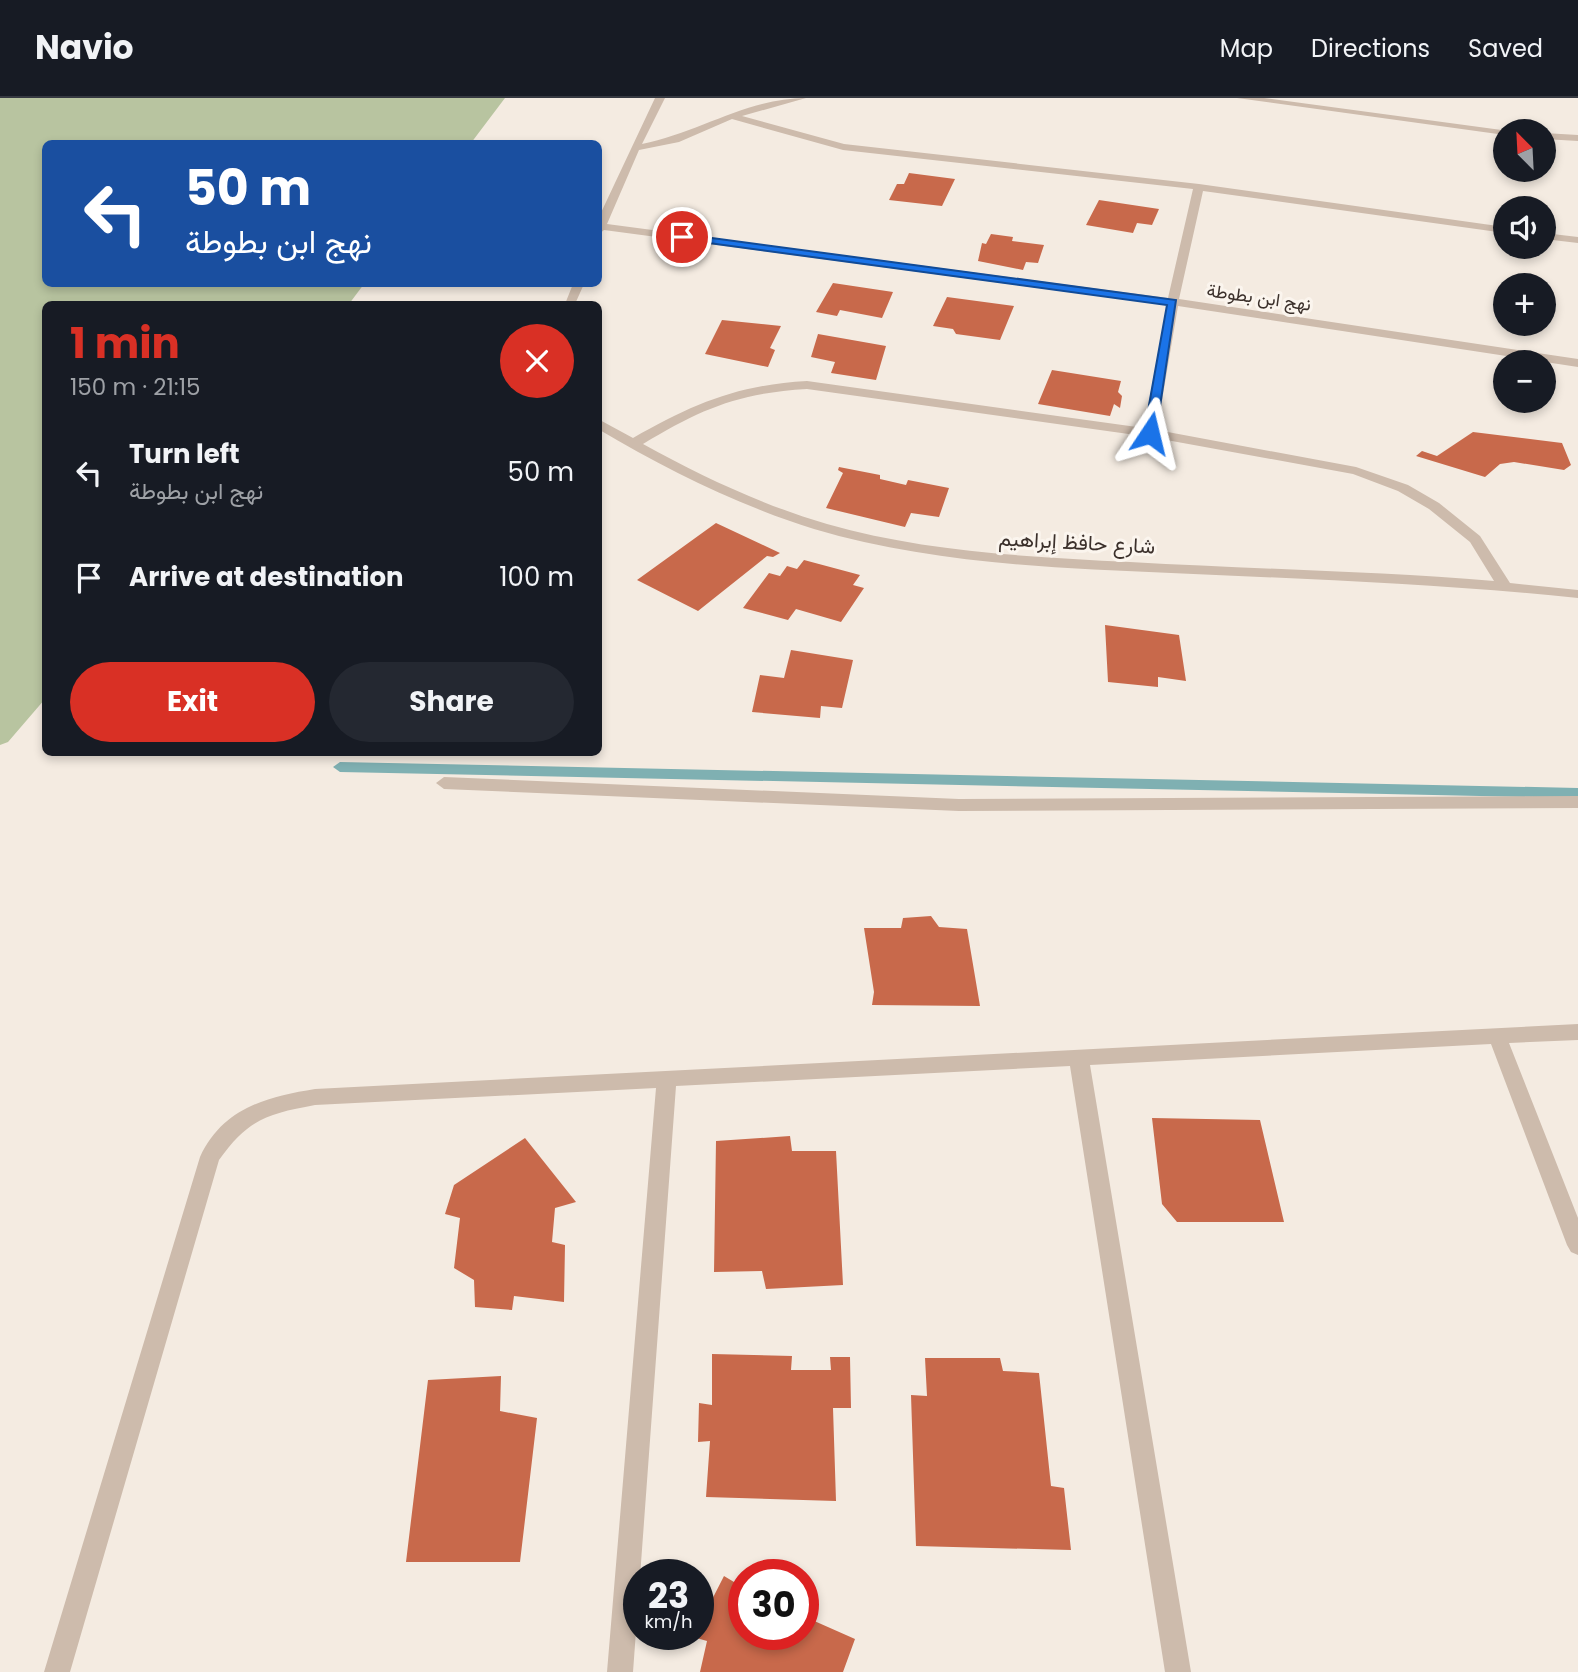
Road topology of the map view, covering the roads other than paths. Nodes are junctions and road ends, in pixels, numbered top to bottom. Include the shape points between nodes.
1 (660, 98) edge
2 (801, 98) edge
3 (1242, 98) edge
4 (1258, 99) edge
5 (731, 116) junction
6 (1493, 130) edge
7 (1556, 137) edge
8 (1578, 138) edge
9 (635, 148) junction
10 (1199, 187) junction
11 (602, 224) edge
12 (1493, 228) edge
13 (602, 229) edge
14 (1556, 237) edge
15 (1578, 240) edge
16 (1173, 302) junction
17 (1578, 363) edge
18 (602, 425) edge
19 (1150, 433) junction
20 (633, 444) junction
21 (1504, 585) junction
22 (1578, 594) edge
23 (444, 783) dead end
24 (1578, 802) edge
25 (1578, 1032) edge
26 (1497, 1036) junction
27 (1079, 1059) junction
28 (667, 1078) junction
29 (1578, 1245) edge
30 (57, 1672) edge
31 (620, 1672) edge
32 (1178, 1672) edge

1 - 9 street
2 - 5 street
3 - 4 street
4 - 6 street
5 - 9 street via 676,140
5 - 10 street via 844,147
7 - 8 street
9 - 11 street
10 - 12 street
10 - 16 street
13 - 16 street, نهج ابن بطوطة
14 - 15 street
16 - 17 street, نهج ابن بطوطة
16 - 19 street
18 - 20 street, شارع حافظ إبراهيم
19 - 20 street via 807,385 738,391 712,400
19 - 21 street via 1356,471 1403,488 1475,539
20 - 21 street, شارع حافظ إبراهيم via 802,520 919,548 1060,563
21 - 22 street, شارع حافظ إبراهيم
23 - 24 street via 959,805
25 - 26 street
26 - 27 street
26 - 29 street
27 - 28 street
27 - 32 street
28 - 30 street via 315,1097 250,1111 228,1129 210,1157
28 - 31 street

